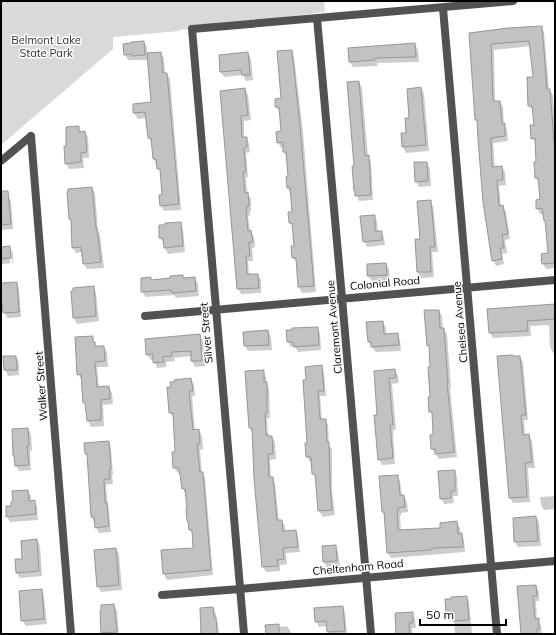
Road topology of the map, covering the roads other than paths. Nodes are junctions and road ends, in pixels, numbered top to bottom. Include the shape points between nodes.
1 (514, 1) edge
2 (443, 8) junction
3 (316, 18) junction
4 (1, 161) edge
5 (555, 280) edge
6 (468, 287) junction
7 (342, 298) junction
8 (215, 309) junction
9 (145, 316) dead end
10 (555, 561) edge
11 (491, 566) junction
12 (366, 577) junction
13 (240, 589) junction
14 (162, 595) dead end
15 (71, 634) edge
16 (244, 634) edge
17 (370, 634) edge
18 (497, 634) edge

1 - 2 street
2 - 3 street
2 - 6 street, Chelsea Avenue
3 - 7 street, Claremont Avenue
3 - 8 street, Silver Street via 192,29
4 - 15 street, Walker Street via 31,136
5 - 6 street, Colonial Road
6 - 7 street, Colonial Road
6 - 11 street, Chelsea Avenue
7 - 8 street, Colonial Road
7 - 12 street, Claremont Avenue
8 - 9 street, Colonial Road
8 - 13 street, Silver Street
10 - 11 street, Cheltenham Road
11 - 12 street, Cheltenham Road
11 - 18 street, Chelsea Avenue
12 - 13 street, Cheltenham Road
12 - 17 street, Claremont Avenue
13 - 14 street, Cheltenham Road
13 - 16 street, Silver Street

